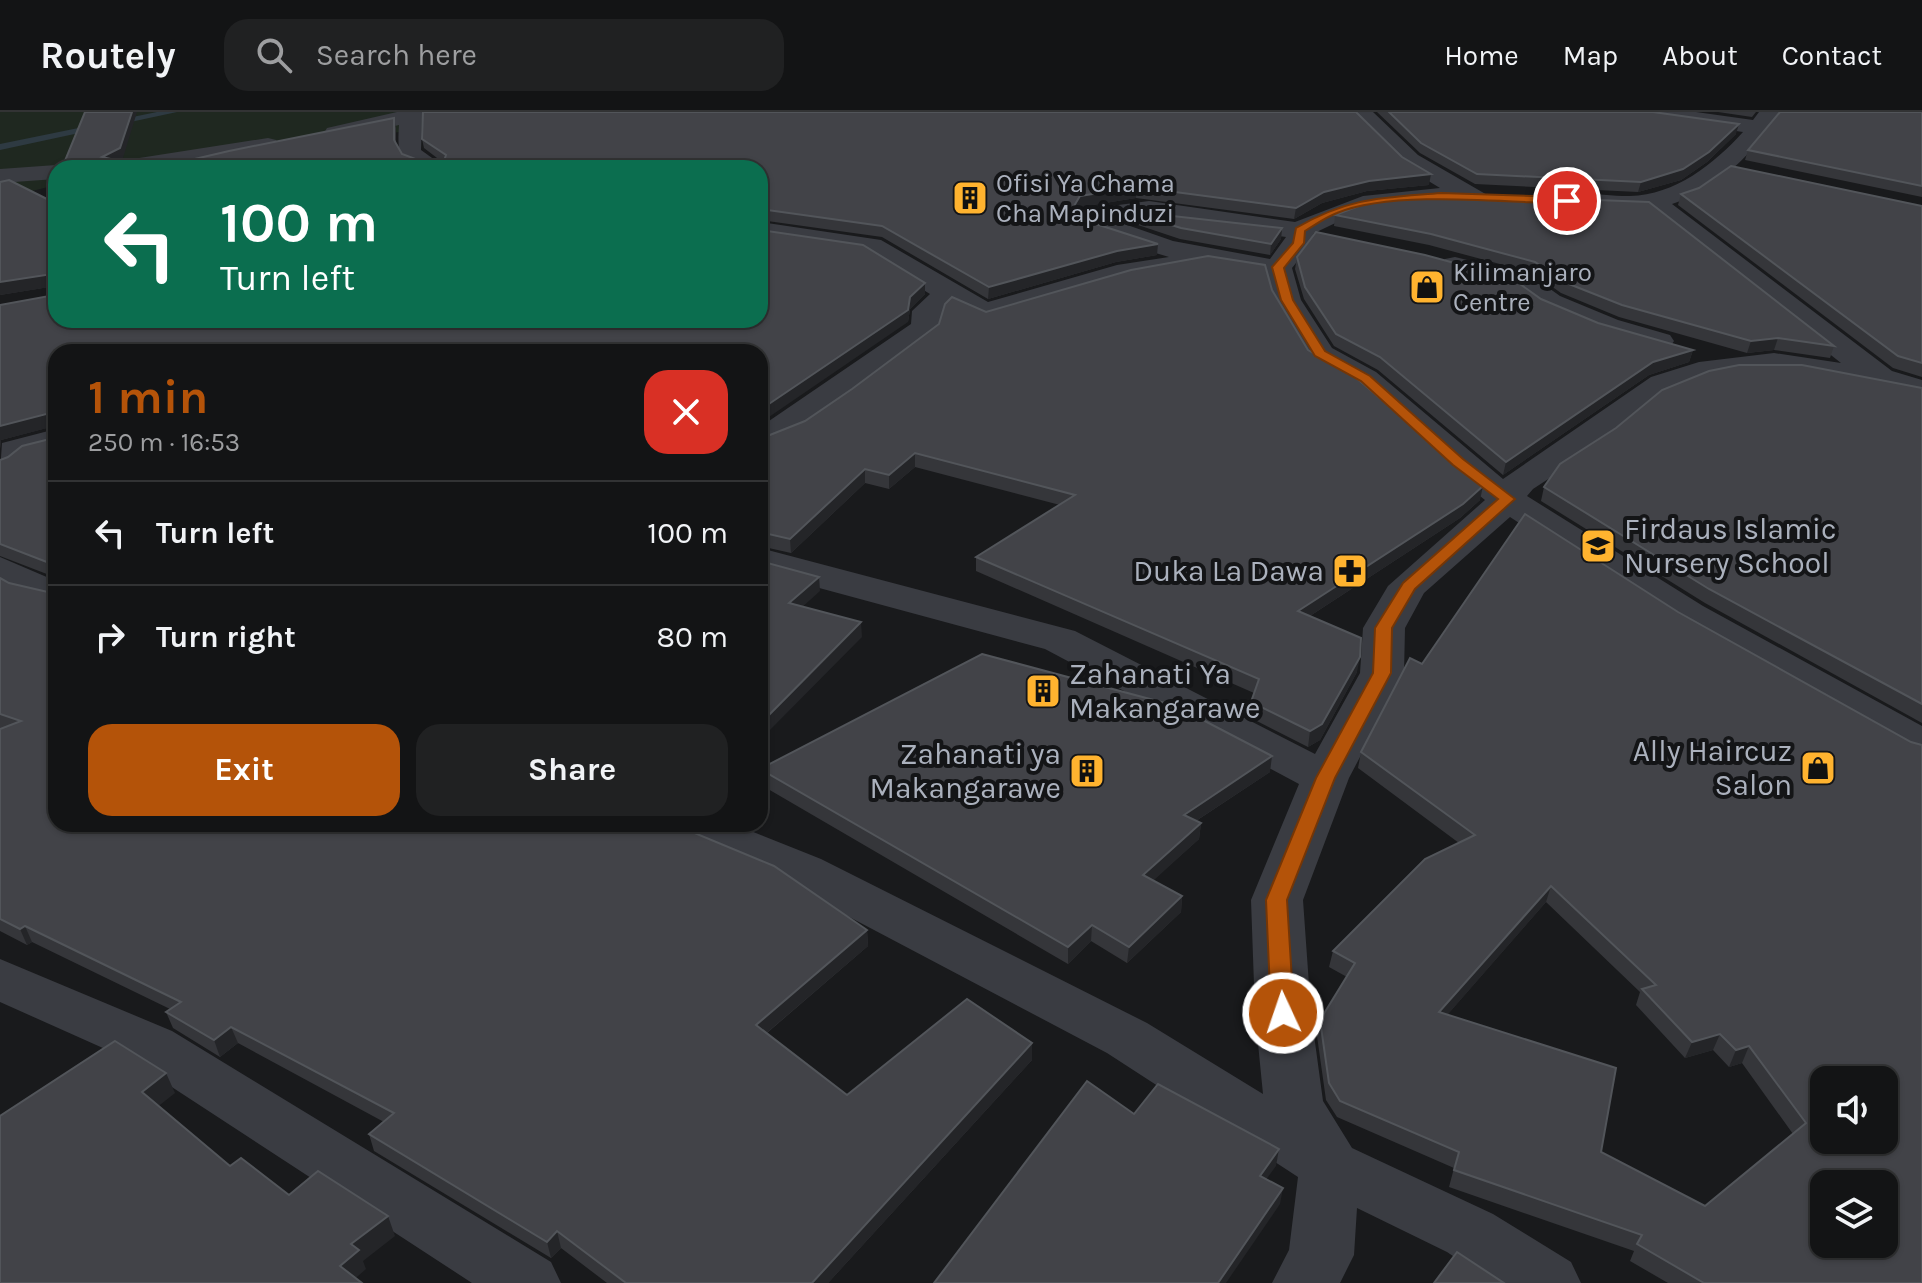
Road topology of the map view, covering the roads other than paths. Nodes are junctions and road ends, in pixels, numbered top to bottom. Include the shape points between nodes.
1 (1360, 112) edge
2 (1652, 112) edge
3 (419, 114) edge
4 (1764, 120) edge
5 (169, 160) edge
6 (421, 160) edge
7 (1721, 165) junction
8 (1750, 171) edge
9 (48, 173) edge
10 (0, 176) edge
11 (1498, 198) junction
12 (1653, 202) junction
13 (1300, 230) junction
14 (768, 231) edge
15 (1337, 239) edge
16 (1428, 256) edge
17 (1210, 259) junction
18 (1278, 267) junction
19 (949, 293) junction
20 (1740, 365) junction
21 (1881, 378) junction
22 (1922, 390) edge
23 (768, 437) edge
24 (48, 441) edge
25 (0, 461) edge
26 (1507, 499) junction
27 (768, 562) edge
28 (1922, 745) edge
29 (1325, 778) junction
30 (708, 832) edge
31 (0, 979) edge
32 (1330, 1166) junction
33 (528, 1283) edge
34 (1305, 1283) edge
35 (1548, 1283) edge

1 - 11 street via 1410,160
2 - 4 street
3 - 5 street
3 - 6 street via 409,153
4 - 7 street
7 - 8 street
7 - 12 street via 1682,192
9 - 10 street
11 - 12 street
11 - 13 street via 1411,197 1359,203
12 - 21 street
13 - 15 street
13 - 17 street via 1149,209 1089,215 1139,238
13 - 18 street via 1299,243
14 - 19 street via 871,246
16 - 20 street via 1522,282 1550,302 1607,326
17 - 18 street
17 - 19 street via 1127,271 991,312
18 - 26 street via 1287,300 1320,354 1365,379
19 - 23 street via 927,311 926,328 803,419
20 - 21 street via 1774,362
20 - 26 street via 1662,384 1520,481
21 - 22 street
24 - 25 street via 14,450
26 - 28 street via 1689,615
26 - 29 street via 1408,586 1384,628 1382,673
27 - 29 street via 1060,640
29 - 32 street via 1277,900 1294,1104
30 - 32 street via 803,871 1127,1038
31 - 33 street via 152,1046
32 - 34 street via 1321,1255
32 - 35 street via 1470,1233

